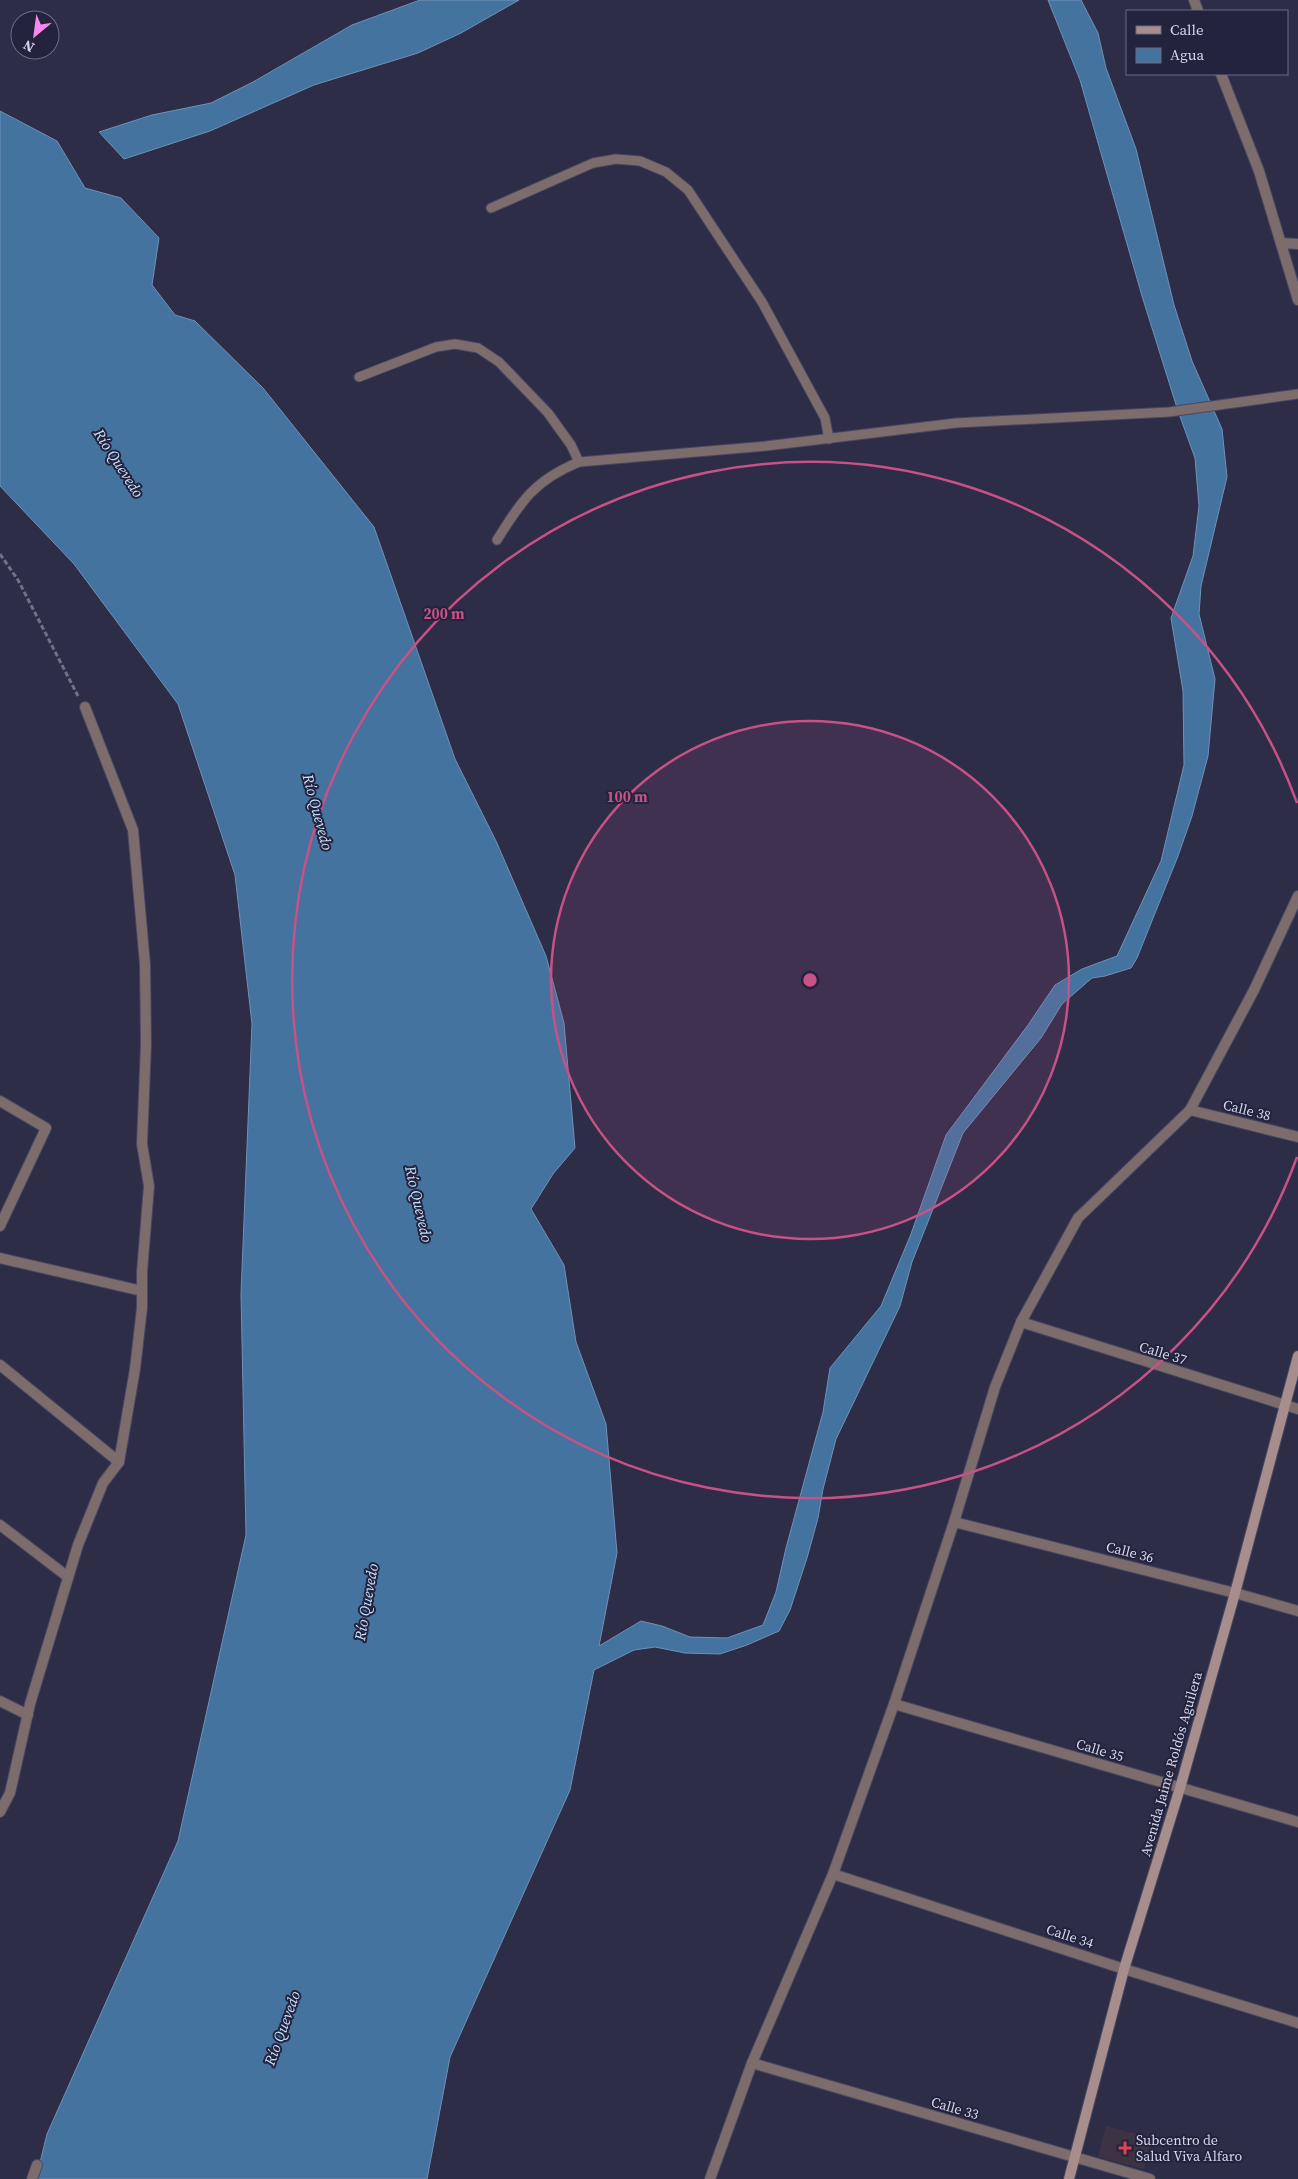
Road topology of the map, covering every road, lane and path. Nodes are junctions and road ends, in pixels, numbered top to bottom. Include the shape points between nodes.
1 (1221, 75) edge
2 (491, 208) dead end
3 (1281, 243) junction
4 (1298, 244) edge
5 (1298, 300) edge
6 (359, 378) dead end
7 (1298, 394) edge
8 (829, 439) junction
9 (579, 462) junction
10 (497, 540) dead end
11 (0, 554) edge
12 (85, 708) joint
13 (1298, 896) edge
14 (0, 1101) edge
15 (1190, 1110) junction
16 (1298, 1137) edge
17 (0, 1226) edge
18 (0, 1258) edge
19 (142, 1291) junction
20 (1021, 1322) junction
21 (1298, 1356) edge
22 (0, 1365) edge
23 (1284, 1405) junction
24 (1298, 1409) edge
25 (119, 1462) junction
26 (954, 1522) junction
27 (0, 1525) edge
28 (68, 1577) junction
29 (1235, 1593) junction
30 (1298, 1611) edge
31 (0, 1701) edge
32 (894, 1704) junction
33 (28, 1715) junction
34 (1180, 1788) junction
35 (0, 1812) edge
36 (1298, 1822) edge
37 (833, 1874) junction
38 (1124, 1969) junction
39 (1298, 2023) edge
40 (752, 2063) junction
41 (1074, 2157) junction
42 (37, 2165) dead end
43 (32, 2179) edge
44 (710, 2179) edge
45 (1069, 2179) edge
46 (1150, 2179) edge

1 - 3 street via 1259,171
2 - 8 lane via 604,160 640,161 672,176 692,196 762,302 825,418
3 - 4 street
3 - 5 street
6 - 9 lane via 436,347 455,344 478,348 499,362 548,413
7 - 8 lane via 1168,412 956,423
8 - 9 lane
9 - 10 lane via 557,471 536,486
11 - 12 path via 18,580
12 - 19 street via 133,830 145,964 142,1144 149,1186
13 - 15 street via 1254,990
14 - 17 street via 46,1128
15 - 16 street, Calle 38
15 - 20 street via 1078,1218
18 - 19 street
19 - 25 street via 135,1369
20 - 23 street, Calle 37
20 - 26 street via 995,1387
21 - 23 main road, Avenida Jaime Roldós Aguilera
22 - 25 street
23 - 24 street, Calle 37
23 - 29 main road, Avenida Jaime Roldós Aguilera
25 - 28 street via 94,1501
26 - 29 street, Calle 36
26 - 32 street
27 - 28 street
28 - 33 street
29 - 30 street, Calle 36
29 - 34 main road, Avenida Jaime Roldós Aguilera
31 - 33 street
32 - 34 street, Calle 35
32 - 37 street
33 - 35 street via 10,1793
34 - 36 street, Calle 35
34 - 38 main road, Avenida Jaime Roldós Aguilera
37 - 38 street, Calle 34
37 - 40 street
38 - 39 street, Calle 34
38 - 41 main road, Avenida Jaime Roldós Aguilera
40 - 41 street, Calle 33
40 - 44 street
41 - 45 main road, Avenida Jaime Roldós Aguilera
41 - 46 street, Calle 33
42 - 43 street

